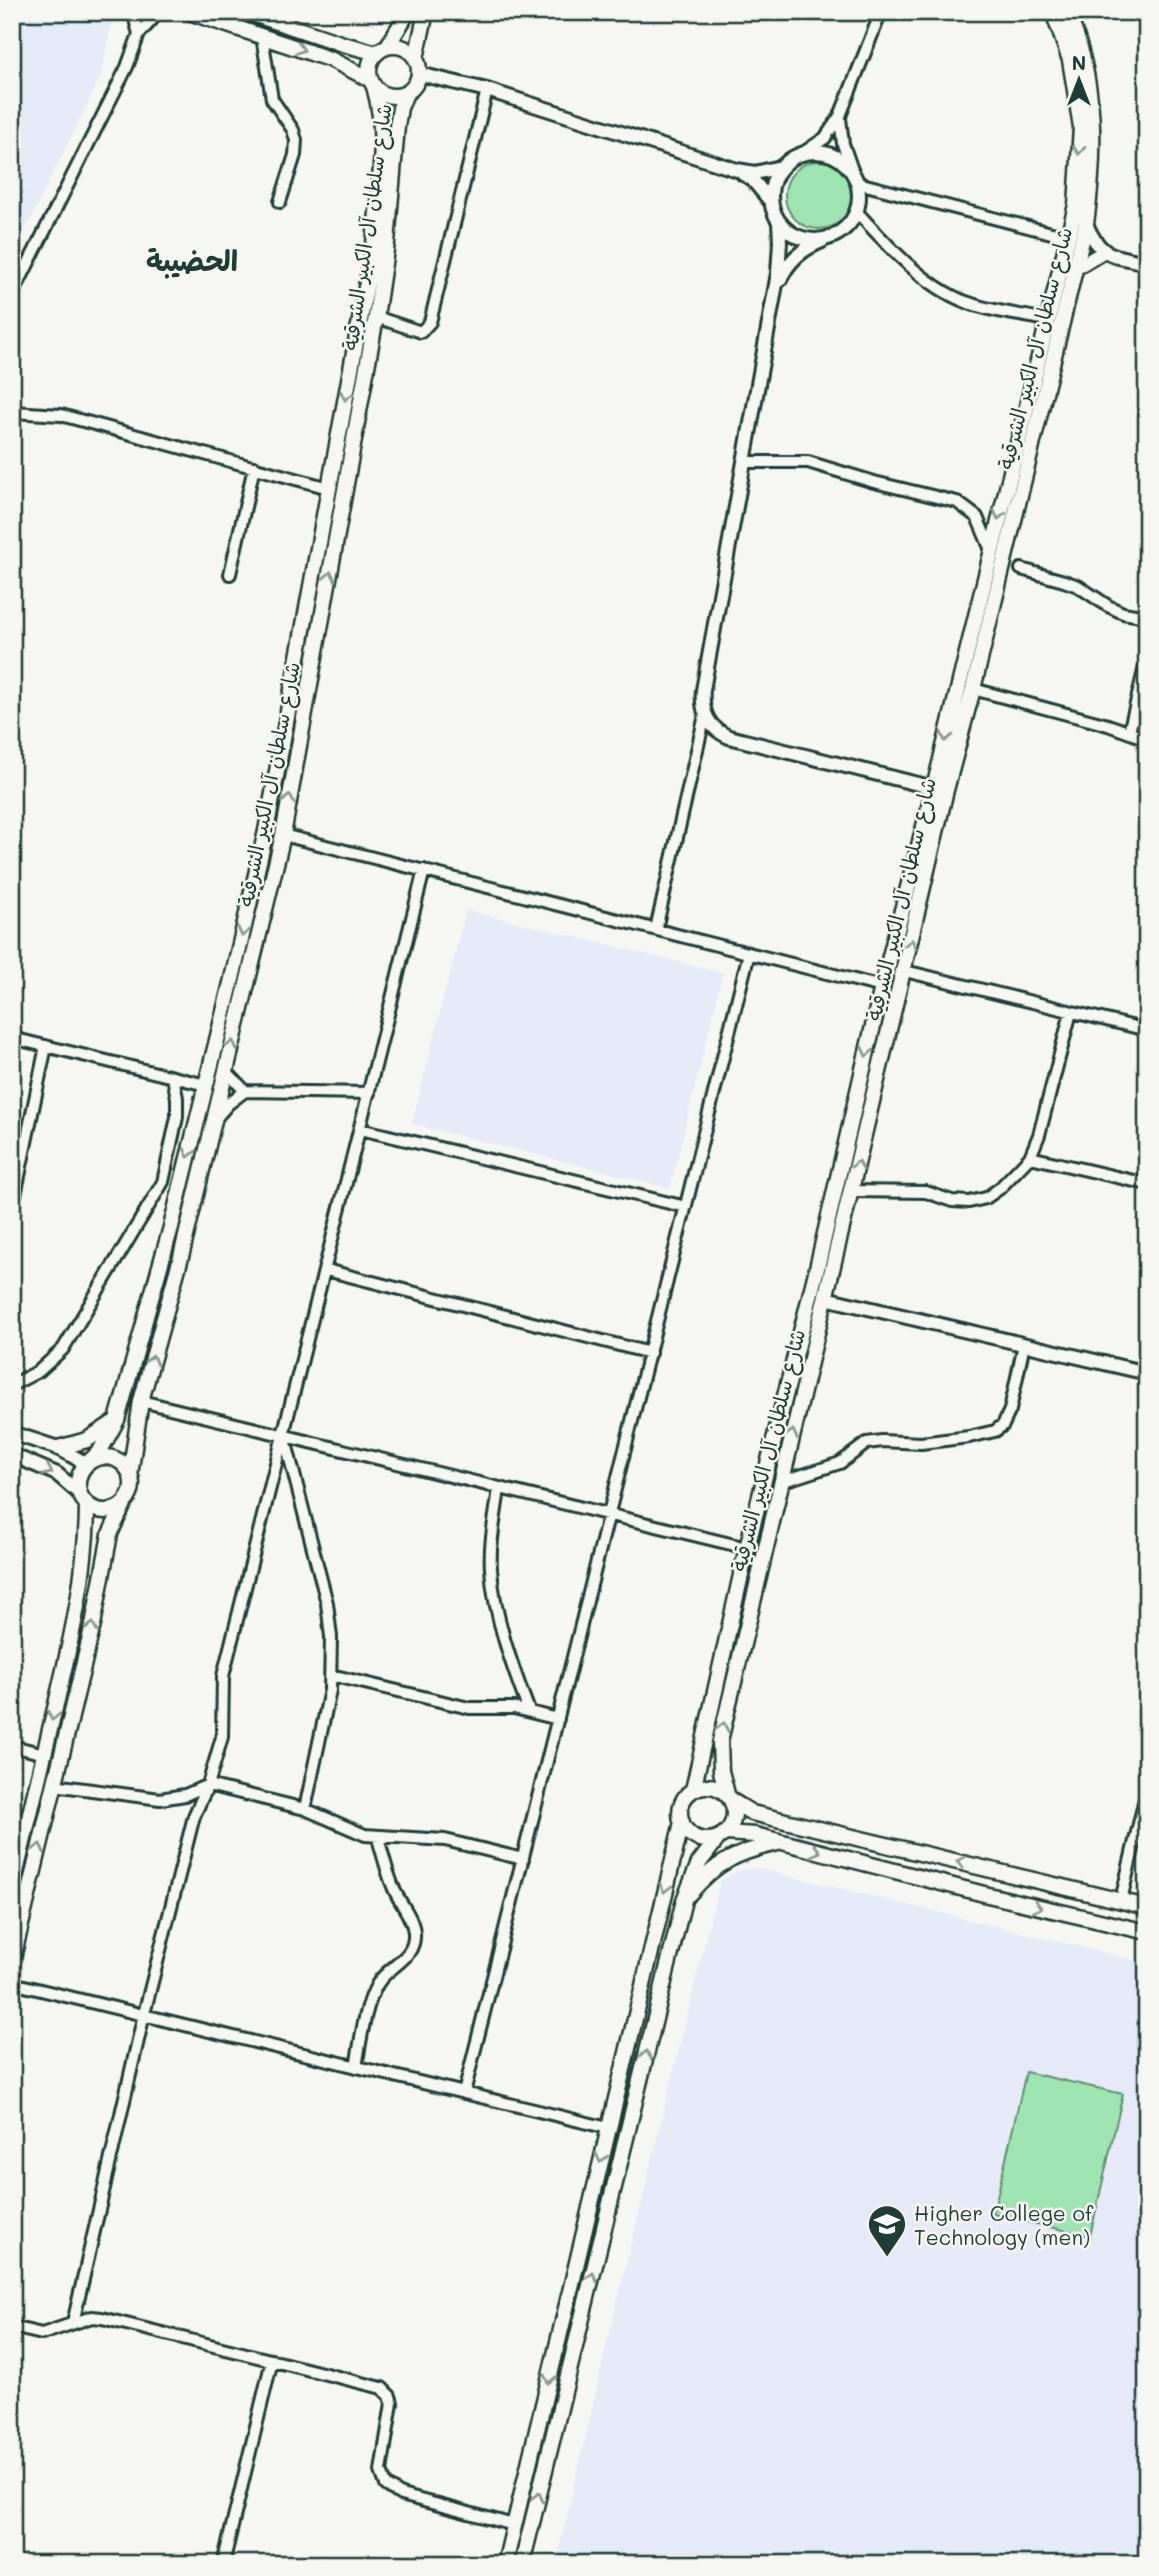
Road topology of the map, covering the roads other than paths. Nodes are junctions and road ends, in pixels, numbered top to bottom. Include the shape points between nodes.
1 (133, 12) edge
2 (159, 12) edge
3 (189, 12) edge
4 (247, 12) edge
5 (408, 12) edge
6 (426, 12) edge
7 (881, 12) edge
8 (1053, 12) edge
9 (1067, 12) edge
10 (139, 34) junction
11 (262, 36) junction
12 (382, 50) junction
13 (416, 58) junction
14 (419, 74) junction
15 (373, 83) junction
16 (487, 90) junction
17 (406, 93) junction
18 (840, 116) junction
19 (803, 153) junction
20 (781, 167) junction
21 (737, 170) junction
22 (852, 170) junction
23 (858, 183) junction
24 (280, 202) dead end
25 (771, 202) junction
26 (857, 212) junction
27 (779, 222) junction
28 (1086, 224) junction
29 (1068, 237) junction
30 (825, 240) junction
31 (1103, 252) junction
32 (1147, 264) edge
33 (1076, 268) junction
34 (12, 296) edge
35 (774, 296) junction
36 (376, 317) junction
37 (1046, 320) junction
38 (12, 412) edge
39 (744, 461) junction
40 (254, 467) junction
41 (329, 488) junction
42 (991, 550) junction
43 (1021, 569) dead end
44 (230, 574) dead end
45 (1147, 617) edge
46 (1147, 659) edge
47 (973, 689) junction
48 (705, 715) junction
49 (1129, 732) junction
50 (1147, 739) edge
51 (934, 788) junction
52 (283, 835) junction
53 (424, 870) junction
54 (656, 929) junction
55 (749, 953) junction
56 (905, 971) junction
57 (882, 986) junction
58 (1070, 1012) junction
59 (1147, 1030) edge
60 (12, 1038) edge
61 (46, 1046) junction
62 (226, 1070) junction
63 (173, 1077) junction
64 (206, 1085) junction
65 (245, 1091) junction
66 (369, 1093) junction
67 (215, 1120) junction
68 (360, 1129) junction
69 (1030, 1157) junction
70 (1147, 1184) edge
71 (851, 1191) junction
72 (686, 1207) junction
73 (12, 1210) edge
74 (326, 1270) junction
75 (825, 1298) junction
76 (1024, 1344) junction
77 (650, 1353) junction
78 (1147, 1373) edge
79 (12, 1385) edge
80 (141, 1402) junction
81 (117, 1420) junction
82 (12, 1433) edge
83 (284, 1436) junction
84 (58, 1448) junction
85 (12, 1455) edge
86 (87, 1464) junction
87 (130, 1475) junction
88 (781, 1482) junction
89 (499, 1488) junction
90 (83, 1499) junction
91 (124, 1504) junction
92 (609, 1514) junction
93 (747, 1548) junction
94 (331, 1675) junction
95 (529, 1711) junction
96 (558, 1719) junction
97 (12, 1746) edge
98 (44, 1754) junction
99 (54, 1785) junction
100 (208, 1785) junction
101 (693, 1790) junction
102 (1147, 1790) edge
103 (729, 1798) junction
104 (305, 1809) junction
105 (682, 1822) junction
106 (722, 1836) junction
107 (378, 1838) junction
108 (783, 1842) junction
109 (523, 1859) junction
110 (12, 1889) edge
111 (684, 1900) junction
112 (1121, 1900) junction
113 (1147, 1907) edge
114 (1147, 1932) edge
115 (12, 1962) edge
116 (12, 1983) edge
117 (144, 2014) junction
118 (356, 2067) junction
119 (464, 2093) junction
120 (608, 2128) junction
121 (73, 2323) junction
122 (12, 2327) edge
123 (272, 2360) junction
124 (514, 2525) junction
125 (223, 2564) edge
126 (505, 2564) edge
127 (522, 2564) edge

1 - 10 street
2 - 10 street
3 - 11 main road
4 - 12 main road via 343,44
5 - 12 main road
6 - 13 main road
7 - 18 street
8 -> 29 main road, شارع سلطان آل الكبير الشرقية via 1070,60 1081,127 1076,205
9 - 28 main road, شارع سلطان آل الكبير الشرقية via 1084,59 1094,128
10 - 34 street via 127,67
11 -> 15 main road via 332,60
11 - 24 street via 272,99 296,139
12 - 13 main road via 400,47
12 - 15 main road via 370,65
13 - 14 main road
14 - 16 street
14 - 17 main road
15 - 17 main road via 389,95
15 -> 41 main road, شارع سلطان آل الكبير الشرقية via 382,124 374,244
16 - 21 street
16 - 36 street via 430,322 421,332
17 - 36 main road, شارع سلطان آل الكبير الشرقية via 397,126
18 - 19 street via 825,138
18 - 22 street
19 - 20 street
19 - 22 street via 821,152
20 - 21 street via 755,173
20 - 25 street via 774,178
21 - 25 street via 752,179
22 - 23 street
23 - 26 street
23 - 29 street
25 - 27 street
26 - 30 street via 844,229
26 - 37 street via 889,248 954,297
27 - 30 street via 791,234
27 - 35 street
28 - 31 street
28 - 33 main road, شارع سلطان آل الكبير الشرقية
29 - 37 main road, شارع سلطان آل الكبير الشرقية
30 - 35 street via 790,264
31 - 32 street
31 - 33 street
33 - 47 main road, شارع سلطان آل الكبير الشرقية
35 - 39 street
52 -> 36 main road, شارع سلطان آل الكبير الشرقية
37 -> 42 main road, شارع سلطان آل الكبير الشرقية
38 - 40 street via 61,415
39 - 42 street via 808,462 957,502 977,517
39 - 48 street via 702,701
40 - 41 street
40 - 44 street
41 -> 64 main road, شارع سلطان آل الكبير الشرقية via 266,831
42 -> 51 main road, شارع سلطان آل الكبير الشرقية
43 - 45 street via 1071,583 1123,613
46 - 49 street
47 - 49 street
56 -> 47 main road, شارع سلطان آل الكبير الشرقية
48 - 51 street via 718,732 729,737
48 - 54 street
49 - 50 street
51 - 57 main road, شارع سلطان آل الكبير الشرقية
52 - 53 street
62 -> 52 main road, شارع سلطان آل الكبير الشرقية
53 - 54 street
53 - 66 street
54 - 55 street
55 - 57 street
55 - 72 street
56 - 58 street
71 -> 56 main road, شارع سلطان آل الكبير الشرقية
57 -> 93 main road, شارع سلطان آل الكبير الشرقية
58 - 59 street
58 - 69 street
60 - 61 street
61 - 63 street
61 - 73 street
62 - 65 street
62 - 67 main road, شارع سلطان آل الكبير الشرقية
63 - 64 street
63 - 79 street via 178,1108 163,1182 63,1349 39,1371
64 -> 81 main road, شارع سلطان آل الكبير الشرقية
65 - 66 street
65 - 67 street
66 - 68 street
80 -> 67 main road, شارع سلطان آل الكبير الشرقية
68 - 72 street
68 - 74 street
69 - 70 street
69 - 71 street via 1000,1188 969,1202 926,1192
71 - 75 main road, شارع سلطان آل الكبير الشرقية
72 - 77 street
74 - 77 street
74 - 83 street
75 - 76 street
88 -> 75 main road, شارع سلطان آل الكبير الشرقية
76 - 78 street
76 - 88 street via 1010,1410 995,1431 921,1443 867,1443 840,1464
77 - 92 street
80 - 83 street
80 - 87 main road, شارع سلطان آل الكبير الشرقية
81 - 84 main road via 87,1440
81 - 86 main road, شارع سلطان آل الكبير الشرقية
82 - 84 street
83 - 89 street
83 - 94 street via 327,1603
83 - 100 street via 223,1676 222,1737
84 - 86 street
85 -> 90 street via 57,1474
86 - 87 main road via 114,1459
86 - 90 main road via 79,1478
87 - 91 main road via 132,1487
103 -> 88 main road, شارع سلطان آل الكبير الشرقية via 721,1770 720,1741
89 - 92 street
89 - 95 street via 493,1588
90 - 91 main road via 106,1511
90 -> 98 main road via 87,1536 83,1572
99 -> 91 main road via 110,1534
92 - 93 street
92 - 96 street
93 - 101 main road, شارع سلطان آل الكبير الشرقية
94 - 95 street via 470,1708
94 - 104 street
95 - 96 street
96 - 109 street
97 - 98 street
98 - 110 main road
99 - 100 street via 160,1798 185,1795
115 -> 99 main road
100 - 104 street
100 - 117 street via 194,1816
101 - 103 main road via 710,1786
101 - 105 main road via 681,1804
102 - 112 street
103 - 106 main road via 734,1818
112 -> 103 main road via 752,1813
104 - 107 street
105 - 106 main road via 693,1836 710,1840
105 -> 120 main road
106 - 108 main road via 755,1835
106 - 111 main road via 699,1863
107 - 109 street via 444,1840
107 - 118 street via 414,1937 406,1957 375,1988
108 - 111 main road via 724,1860
108 -> 114 main road
109 - 119 street
127 -> 111 main road
112 - 113 main road
116 - 117 street
117 - 118 street
117 - 121 street
118 - 119 street
119 - 120 street
120 -> 124 main road
121 - 122 street via 42,2334
121 - 123 street via 102,2318
123 - 124 street via 382,2388 390,2396 392,2409 381,2471 386,2486 394,2492
123 - 125 street
124 - 126 main road

